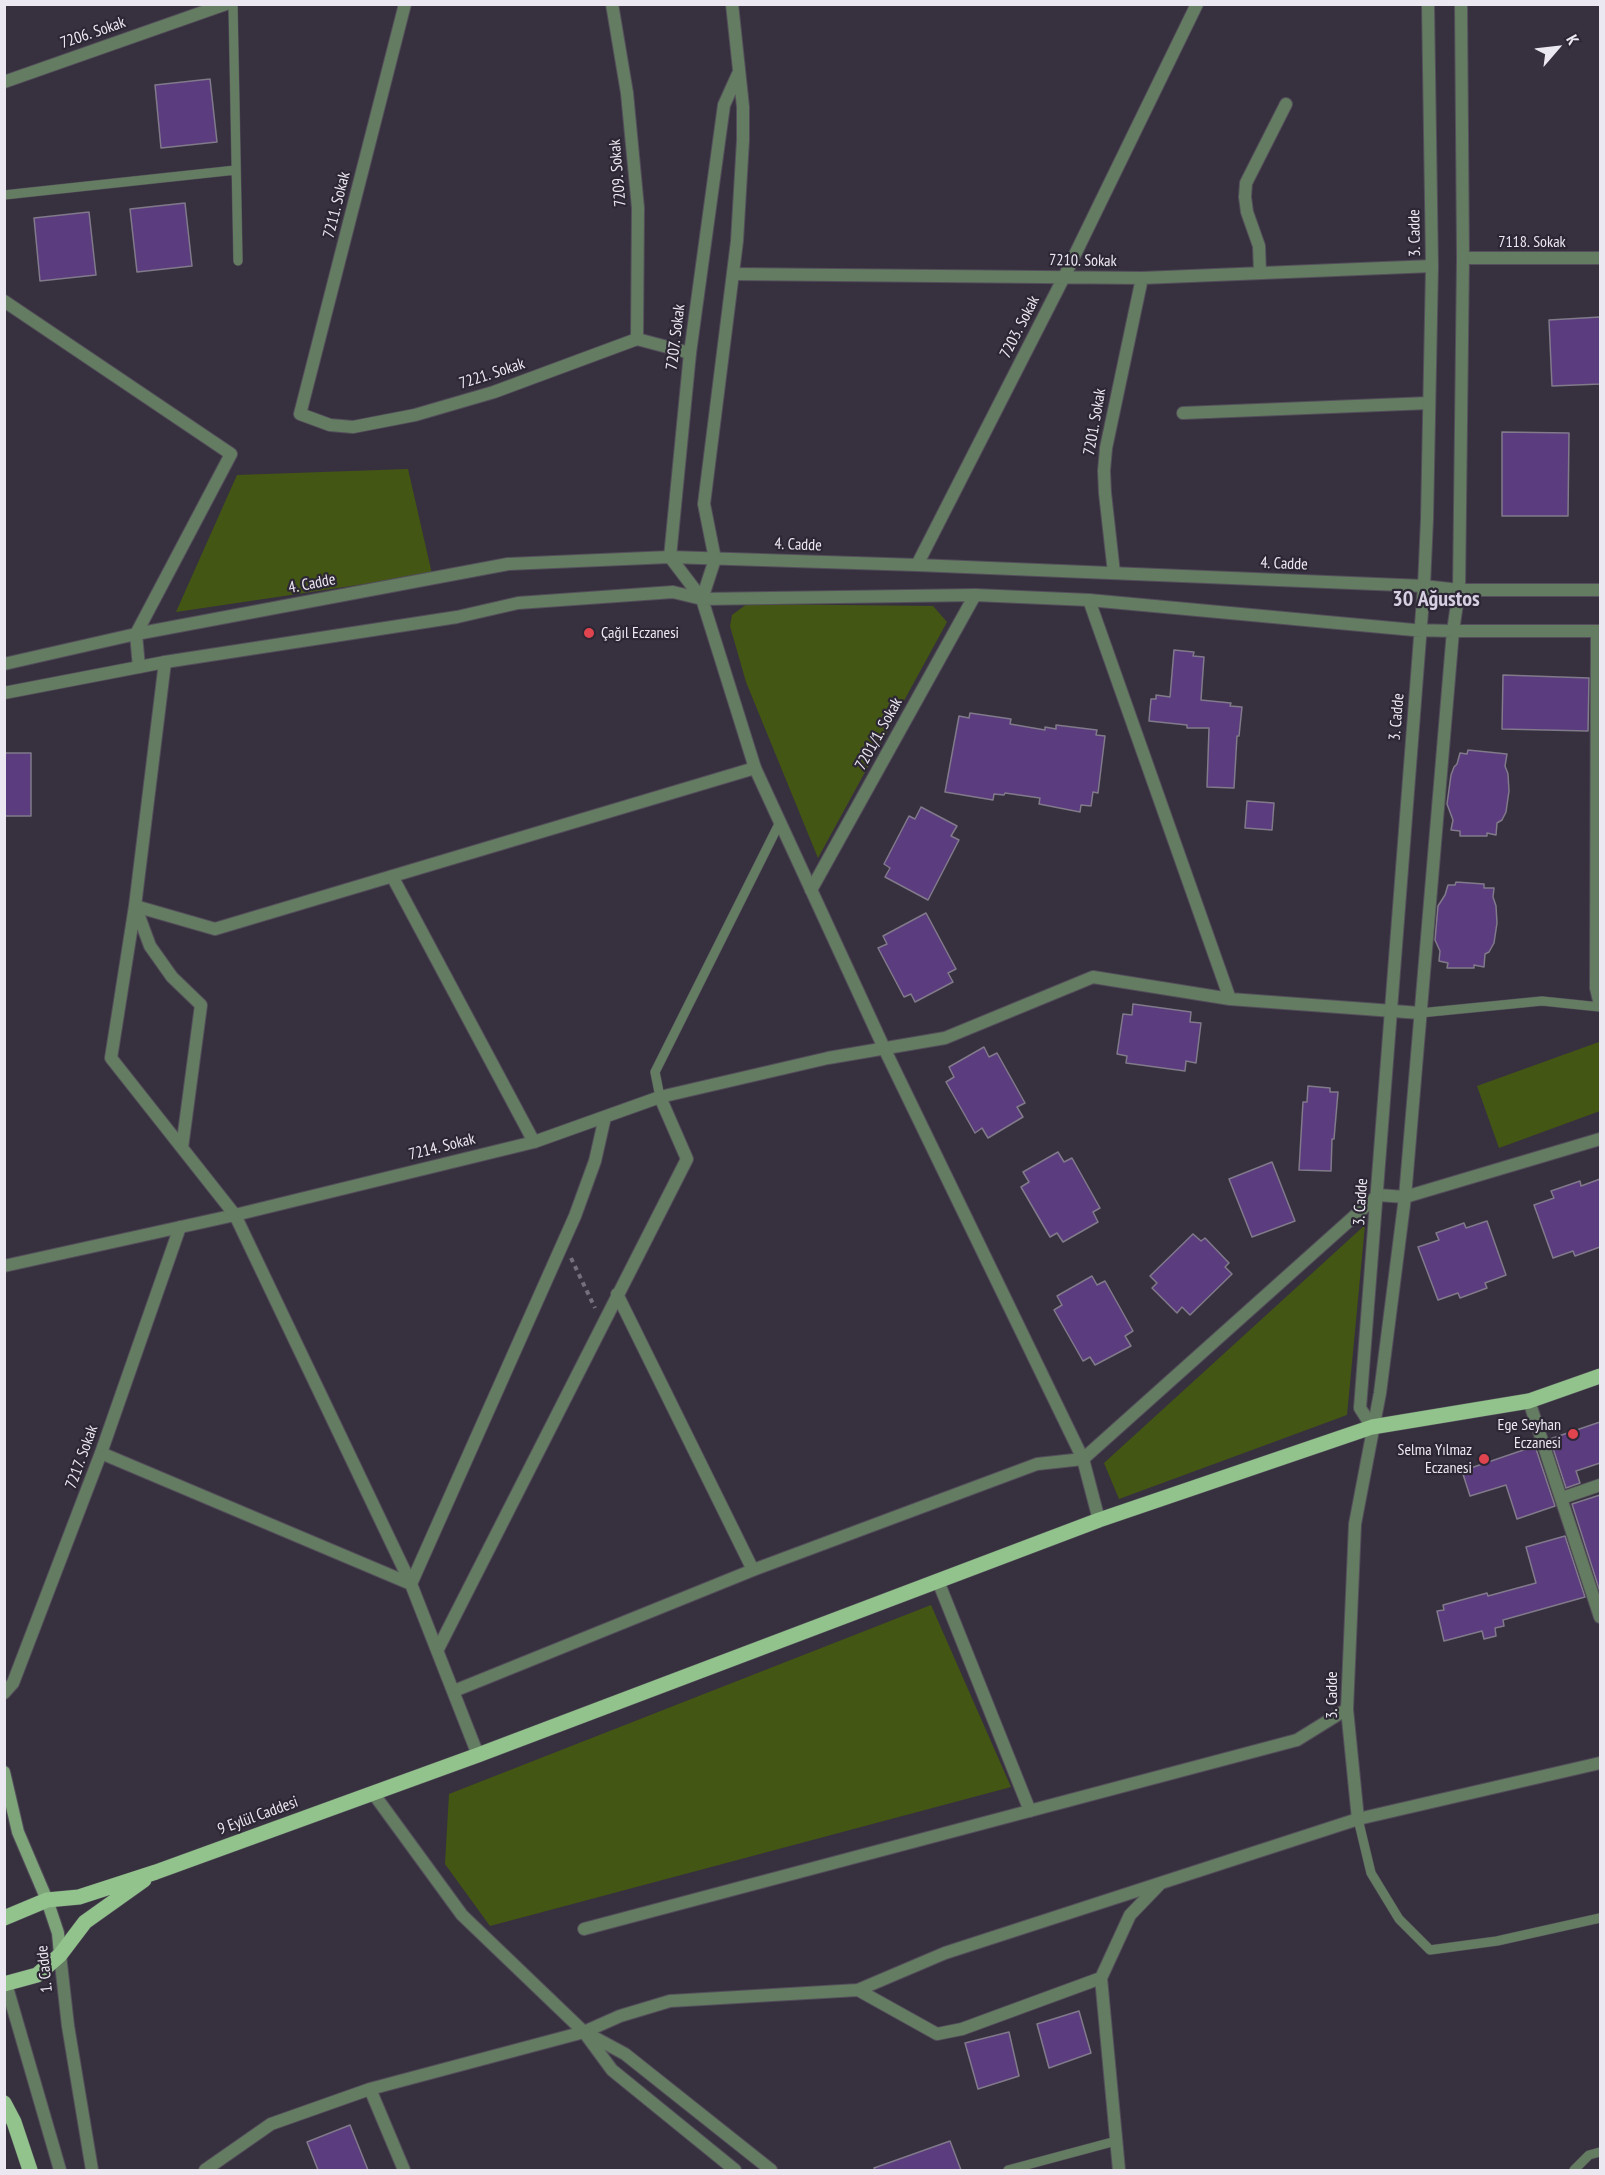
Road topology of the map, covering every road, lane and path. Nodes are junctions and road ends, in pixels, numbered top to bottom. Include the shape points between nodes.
1 (226, 4) edge
2 (233, 4) edge
3 (405, 4) edge
4 (612, 4) edge
5 (732, 4) edge
6 (1197, 4) edge
7 (1428, 4) edge
8 (1461, 4) edge
9 (738, 73) junction
10 (4, 82) edge
11 (1286, 104) dead end
12 (236, 170) junction
13 (4, 195) edge
14 (1463, 258) junction
15 (1600, 258) edge
16 (238, 261) dead end
17 (1432, 266) junction
18 (1260, 273) junction
19 (733, 274) junction
20 (1064, 277) junction
21 (1142, 278) junction
22 (4, 302) edge
23 (637, 339) junction
24 (690, 353) junction
25 (1429, 403) junction
26 (1183, 413) dead end
27 (300, 414) joint
28 (670, 557) junction
29 (715, 559) junction
30 (917, 565) junction
31 (1114, 573) junction
32 (1424, 586) junction
33 (1459, 590) junction
34 (1600, 590) edge
35 (975, 595) junction
36 (702, 599) junction
37 (1089, 600) junction
38 (1420, 629) junction
39 (1453, 631) junction
40 (1599, 631) edge
41 (136, 634) junction
42 (165, 662) junction
43 (4, 664) edge
44 (139, 667) junction
45 (4, 693) edge
46 (755, 768) junction
47 (780, 822) junction
48 (392, 876) junction
49 (811, 890) junction
50 (135, 906) junction
51 (1230, 999) junction
52 (1600, 1006) edge
53 (1390, 1011) junction
54 (1420, 1013) junction
55 (884, 1048) junction
56 (660, 1097) junction
57 (605, 1117) junction
58 (1600, 1138) edge
59 (534, 1142) junction
60 (182, 1148) junction
61 (1378, 1195) junction
62 (1405, 1197) junction
63 (235, 1215) junction
64 (180, 1227) junction
65 (563, 1243) junction
66 (4, 1266) edge
67 (617, 1294) junction
68 (602, 1322) junction
69 (1600, 1376) edge
70 (1529, 1401) junction
71 (1372, 1427) junction
72 (101, 1453) junction
73 (1083, 1459) junction
74 (1600, 1485) edge
75 (1562, 1498) junction
76 (1099, 1520) junction
77 (753, 1570) junction
78 (938, 1581) junction
79 (411, 1584) junction
80 (1600, 1617) edge
81 (438, 1649) junction
82 (454, 1691) junction
83 (4, 1693) edge
84 (1347, 1709) junction
85 (478, 1755) junction
86 (1600, 1763) edge
87 (4, 1772) edge
88 (373, 1793) junction
89 (1030, 1811) junction
90 (1358, 1819) junction
91 (156, 1872) junction
92 (1160, 1884) junction
93 (47, 1900) junction
94 (4, 1918) edge
95 (1600, 1918) edge
96 (584, 1929) dead end
97 (60, 1955) junction
98 (1101, 1978) junction
99 (5, 1983) edge
100 (858, 1989) junction
101 (584, 2032) junction
102 (370, 2089) junction
103 (4, 2103) edge
104 (9, 2126) edge
105 (1116, 2141) junction
106 (1600, 2152) edge
107 (30, 2170) edge
108 (60, 2170) edge
109 (92, 2170) edge
110 (205, 2170) edge
111 (404, 2170) edge
112 (735, 2170) edge
113 (771, 2170) edge
114 (1008, 2170) edge
115 (1119, 2170) edge
116 (1574, 2170) edge

1 - 10 street, 7206. Sokak
2 - 12 lane
3 - 27 street, 7211. Sokak
4 - 23 street, 7209. Sokak via 627,93 638,208
5 - 9 street, 7207. Sokak
6 - 20 street, 7203. Sokak
7 - 17 street, 3. Cadde
8 - 14 street, 3. Cadde
9 - 19 street, 7207. Sokak via 743,107
9 - 24 street, 7207. Sokak via 724,105
11 - 18 street via 1246,183 1247,212 1258,246
12 - 13 lane
12 - 16 lane
14 - 15 street, 7118. Sokak
14 - 33 street, 3. Cadde
17 - 18 street, 7210. Sokak
17 - 25 street, 3. Cadde
18 - 21 street, 7210. Sokak
19 - 20 street, 7210. Sokak
19 - 29 street, 7207. Sokak via 704,504
20 - 21 street, 7210. Sokak
20 - 30 street, 7203. Sokak
21 - 31 street, 7201. Sokak via 1106,448 1105,494
22 - 41 street via 231,454
23 - 24 street
23 - 27 street, 7221. Sokak via 494,392 415,415 353,427 330,425
24 - 28 street, 7207. Sokak
25 - 26 street
25 - 32 street, 3. Cadde
28 - 29 street, 4. Cadde
28 - 36 street
28 - 41 street, 4. Cadde via 508,564
29 - 30 street, 4. Cadde
29 - 36 street
30 - 31 street, 4. Cadde
31 - 32 street, 4. Cadde
32 - 33 street, 4. Cadde
32 - 38 street, 3. Cadde
33 - 34 street, 4. Cadde
33 - 39 street, 3. Cadde
35 - 36 street
35 - 37 street
35 - 49 street, 7201/1. Sokak
36 - 42 street via 673,591 518,603 457,617
36 - 46 street
37 - 38 street
37 - 51 street
38 - 39 street
38 - 53 street, 3. Cadde
39 - 40 street
39 - 54 street, 3. Cadde
40 - 52 street via 1596,988
41 - 43 street, 4. Cadde
41 - 44 street
42 - 44 street
42 - 50 street
44 - 45 street
46 - 47 street
46 - 48 street
47 - 49 street
47 - 56 lane via 655,1072
48 - 50 street via 215,929
48 - 59 street
49 - 55 street
50 - 60 street via 150,946 172,977 201,1005
50 - 60 street via 111,1058
51 - 53 street, 7214. Sokak
51 - 55 street, 7214. Sokak via 1093,977 945,1038
52 - 54 lane via 1532,1002
53 - 54 street, 7214. Sokak
53 - 61 street, 3. Cadde
54 - 62 street, 3. Cadde
55 - 56 street, 7214. Sokak
55 - 73 street
56 - 57 street, 7214. Sokak
56 - 67 street via 687,1159
57 - 59 street, 7214. Sokak
57 - 65 street via 596,1161
58 - 62 street
59 - 63 street, 7214. Sokak
60 - 63 street
61 - 62 street
61 - 71 street, 3. Cadde via 1360,1408
61 - 73 street
62 - 71 street, 3. Cadde via 1380,1393
63 - 64 street, 7214. Sokak
63 - 79 street
64 - 66 street, 7214. Sokak
64 - 72 street, 7217. Sokak
65 - 68 path
65 - 79 street
67 - 68 street
67 - 77 street
68 - 81 street
69 - 70 main road, 9 Eylül Caddesi
70 - 71 main road, 9 Eylül Caddesi
70 - 75 street
71 - 76 main road, 9 Eylül Caddesi
71 - 84 street, 3. Cadde via 1355,1524
72 - 79 street
72 - 83 street, 7217. Sokak via 13,1683
73 - 76 street
73 - 77 street via 1037,1464
74 - 75 street
75 - 80 street
76 - 78 main road, 9 Eylül Caddesi
77 - 82 street
78 - 85 main road, 9 Eylül Caddesi
78 - 89 street
79 - 81 street
81 - 82 street
82 - 85 street
84 - 89 street via 1297,1740
84 - 90 street, 3. Cadde
85 - 88 main road, 9 Eylül Caddesi
86 - 90 street
87 - 93 main road, 1. Cadde via 18,1832
88 - 91 main road, 9 Eylül Caddesi
88 - 101 street via 462,1915
89 - 96 street
90 - 92 street
90 - 95 lane via 1371,1873 1399,1919 1430,1950 1497,1941
91 - 93 main road, 9 Eylül Caddesi via 79,1897
91 - 97 main road, 9 Eylül Caddesi via 85,1922
92 - 98 street via 1130,1915
92 - 100 street via 945,1953
93 - 94 main road, 9 Eylül Caddesi
93 - 97 main road, 1. Cadde via 58,1933
97 - 99 main road, 9 Eylül Caddesi via 37,1976
97 - 109 street, 1. Cadde
98 - 100 street via 962,2029 937,2034
98 - 105 street
99 - 108 street
100 - 101 street via 670,2001
101 - 102 street
101 - 112 street via 612,2070
101 - 113 street via 625,2054
102 - 110 street via 271,2124
102 - 111 street
103 - 104 main road
104 - 107 main road
105 - 114 lane
105 - 115 street
106 - 116 lane via 1589,2155

